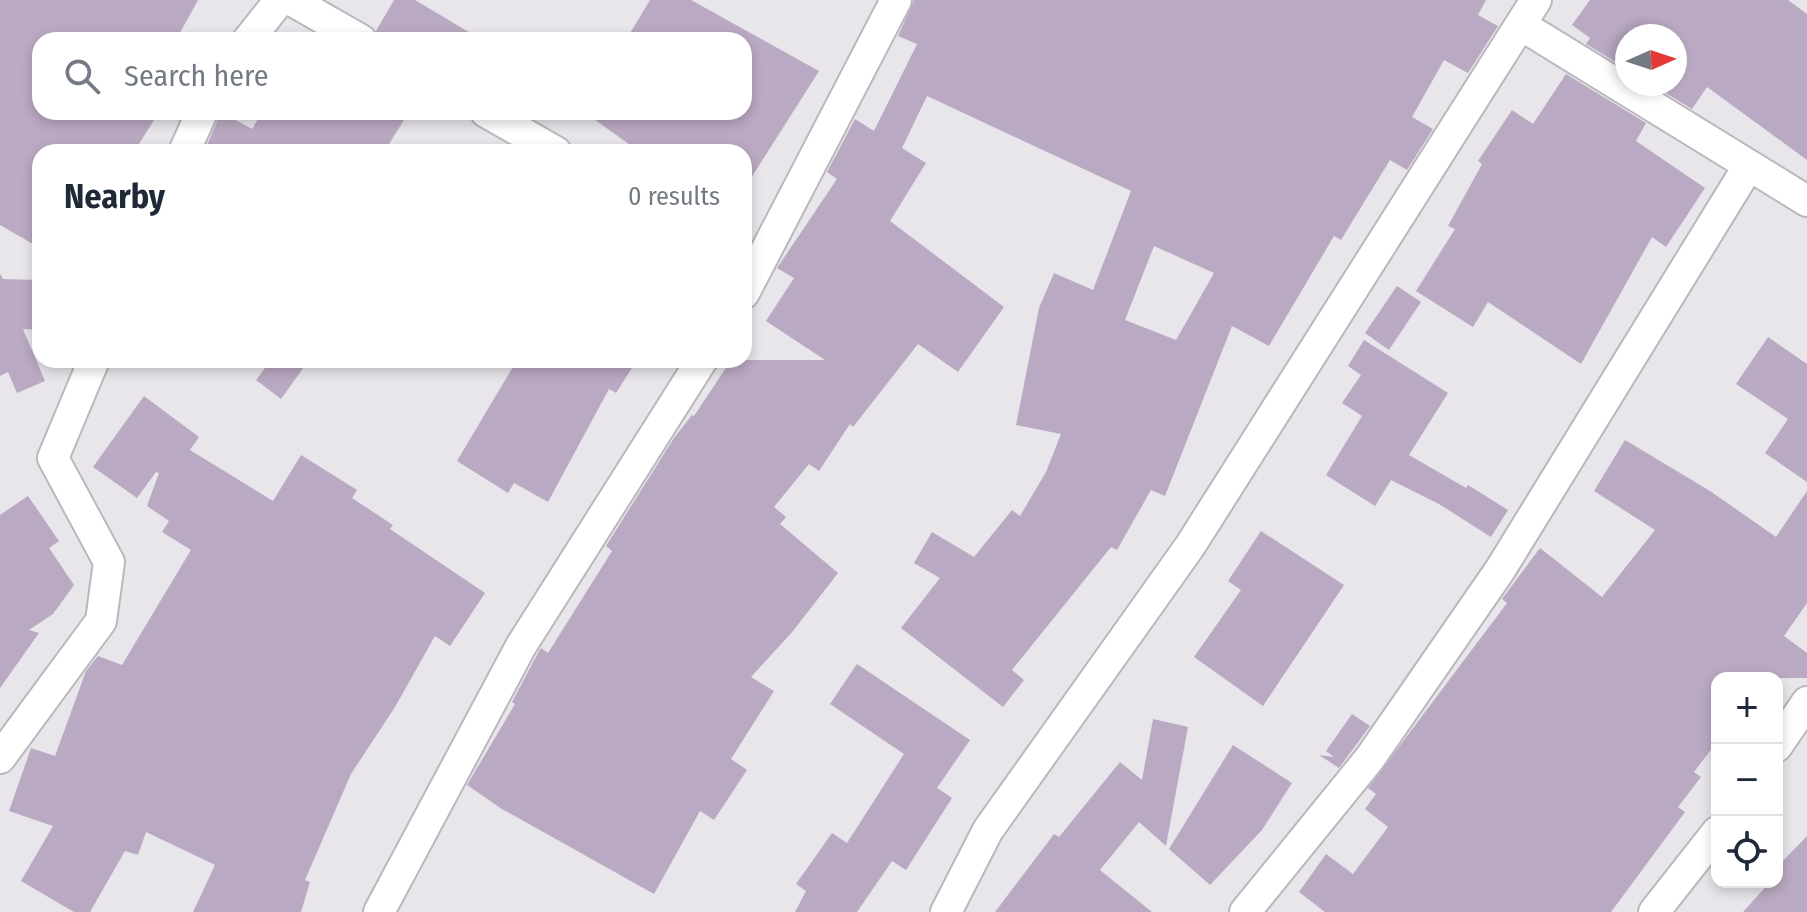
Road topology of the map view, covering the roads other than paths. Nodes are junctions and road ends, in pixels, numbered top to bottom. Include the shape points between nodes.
1 (280, 0) edge
2 (291, 0) edge
3 (896, 0) edge
4 (1528, 12) edge
5 (254, 32) edge
6 (347, 32) edge
7 (198, 120) edge
8 (500, 120) edge
9 (188, 144) edge
10 (542, 144) edge
11 (1748, 167) junction
12 (1807, 201) edge
13 (752, 268) edge
14 (91, 368) edge
15 (697, 368) edge
16 (1807, 702) edge
17 (1778, 744) edge
18 (0, 758) edge
19 (1711, 840) edge
20 (379, 912) edge
21 (946, 912) edge
22 (1245, 912) edge
23 (1654, 912) edge

1 - 5 street
2 - 6 street
3 - 13 street
4 - 11 street
4 - 21 street via 1190,546 988,830
7 - 9 street
8 - 10 street
11 - 12 street
11 - 22 street via 1500,570 1370,758
14 - 18 street via 53,458 109,562 101,621
15 - 20 street via 521,646
16 - 17 street
19 - 23 street

